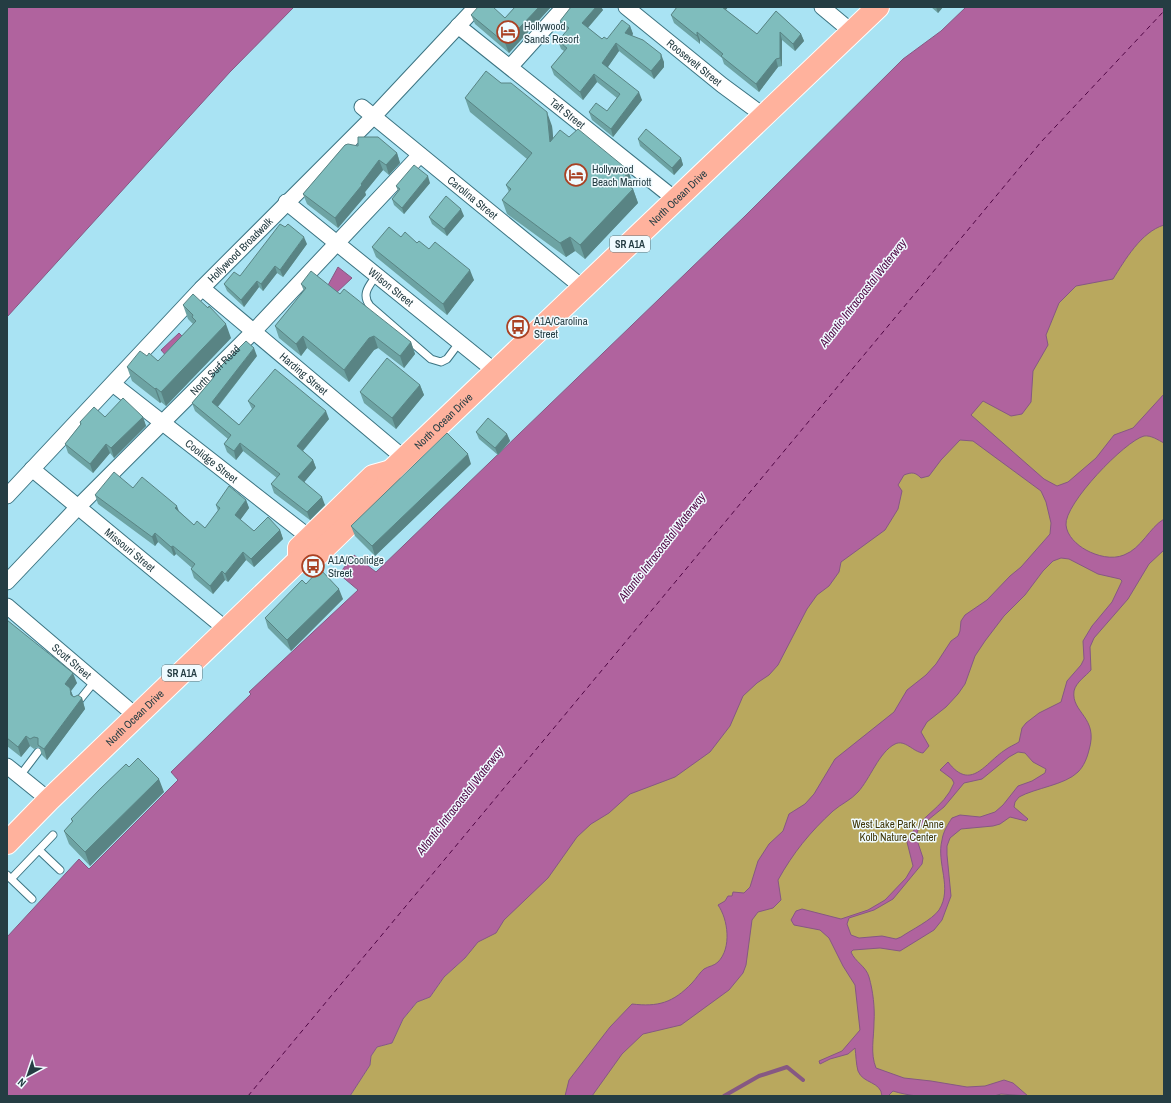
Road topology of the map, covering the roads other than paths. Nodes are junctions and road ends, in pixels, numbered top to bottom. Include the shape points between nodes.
1 (476, 7) edge
2 (564, 7) edge
3 (626, 7) edge
4 (822, 7) edge
5 (878, 7) edge
6 (458, 26) junction
7 (852, 32) junction
8 (510, 67) junction
9 (368, 111) junction
10 (764, 116) junction
11 (420, 155) junction
12 (676, 200) junction
13 (286, 202) junction
14 (336, 244) junction
15 (376, 276) junction
16 (202, 288) junction
17 (583, 288) junction
18 (254, 331) junction
19 (460, 343) junction
20 (496, 372) junction
21 (113, 384) junction
22 (162, 423) junction
23 (398, 465) junction
24 (32, 469) junction
25 (7, 496) edge
26 (78, 507) junction
27 (310, 538) junction
28 (299, 560) junction
29 (7, 582) edge
30 (7, 606) edge
31 (227, 630) junction
32 (95, 681) junction
33 (78, 702) edge
34 (136, 716) junction
35 (38, 752) edge
36 (7, 766) edge
37 (20, 777) junction
38 (49, 800) junction
39 (53, 835) dead end
40 (7, 843) edge
41 (39, 850) junction
42 (60, 870) dead end
43 (9, 877) edge
44 (32, 899) dead end

1 - 6 street, Hollywood Broadwalk
2 - 8 street
3 - 10 street, Roosevelt Street
4 - 7 street
5 - 7 main road, North Ocean Drive / SR A1A
6 - 8 street, Taft Street
6 - 9 street, Hollywood Broadwalk
7 - 10 main road, North Ocean Drive / SR A1A
8 - 12 street, Taft Street
9 - 11 street, Carolina Street
9 - 13 street, Hollywood Broadwalk
10 - 12 main road, North Ocean Drive / SR A1A
11 - 14 street, North Surf Road
11 - 17 street, Carolina Street
12 - 17 main road, North Ocean Drive / SR A1A
13 - 14 street, Wilson Street
13 - 16 street, Hollywood Broadwalk
14 - 15 street, Wilson Street
14 - 18 street, North Surf Road
15 - 19 street, Wilson Street
15 - 19 lane via 366,290 365,300 431,359 441,362 447,359
16 - 18 street, Harding Street
16 - 21 street, Hollywood Broadwalk
17 - 20 main road, North Ocean Drive / SR A1A
18 - 22 street, North Surf Road
18 - 23 street, Harding Street
19 - 20 street, Wilson Street
20 - 23 main road, North Ocean Drive / SR A1A
21 - 22 street, Coolidge Street
21 - 24 street, Hollywood Broadwalk
22 - 26 street, North Surf Road
22 - 27 street, Coolidge Street
23 - 27 main road, North Ocean Drive / SR A1A via 373,476
23 - 28 main road, North Ocean Drive / SR A1A via 386,488 333,540 312,560
24 - 25 street, Hollywood Broadwalk
24 - 26 street, Missouri Street
26 - 29 street, North Surf Road
26 - 31 street, Missouri Street
27 - 28 main road, North Ocean Drive / SR A1A via 299,548
28 - 31 main road, North Ocean Drive / SR A1A
30 - 32 street, Scott Street
31 - 34 main road, North Ocean Drive / SR A1A
32 - 33 lane
32 - 34 street, Scott Street
34 - 38 main road, North Ocean Drive / SR A1A
35 - 37 lane
36 - 37 street
37 - 38 street
38 - 40 main road, North Ocean Drive / SR A1A
39 - 41 lane
41 - 42 lane
41 - 43 lane
43 - 44 lane

